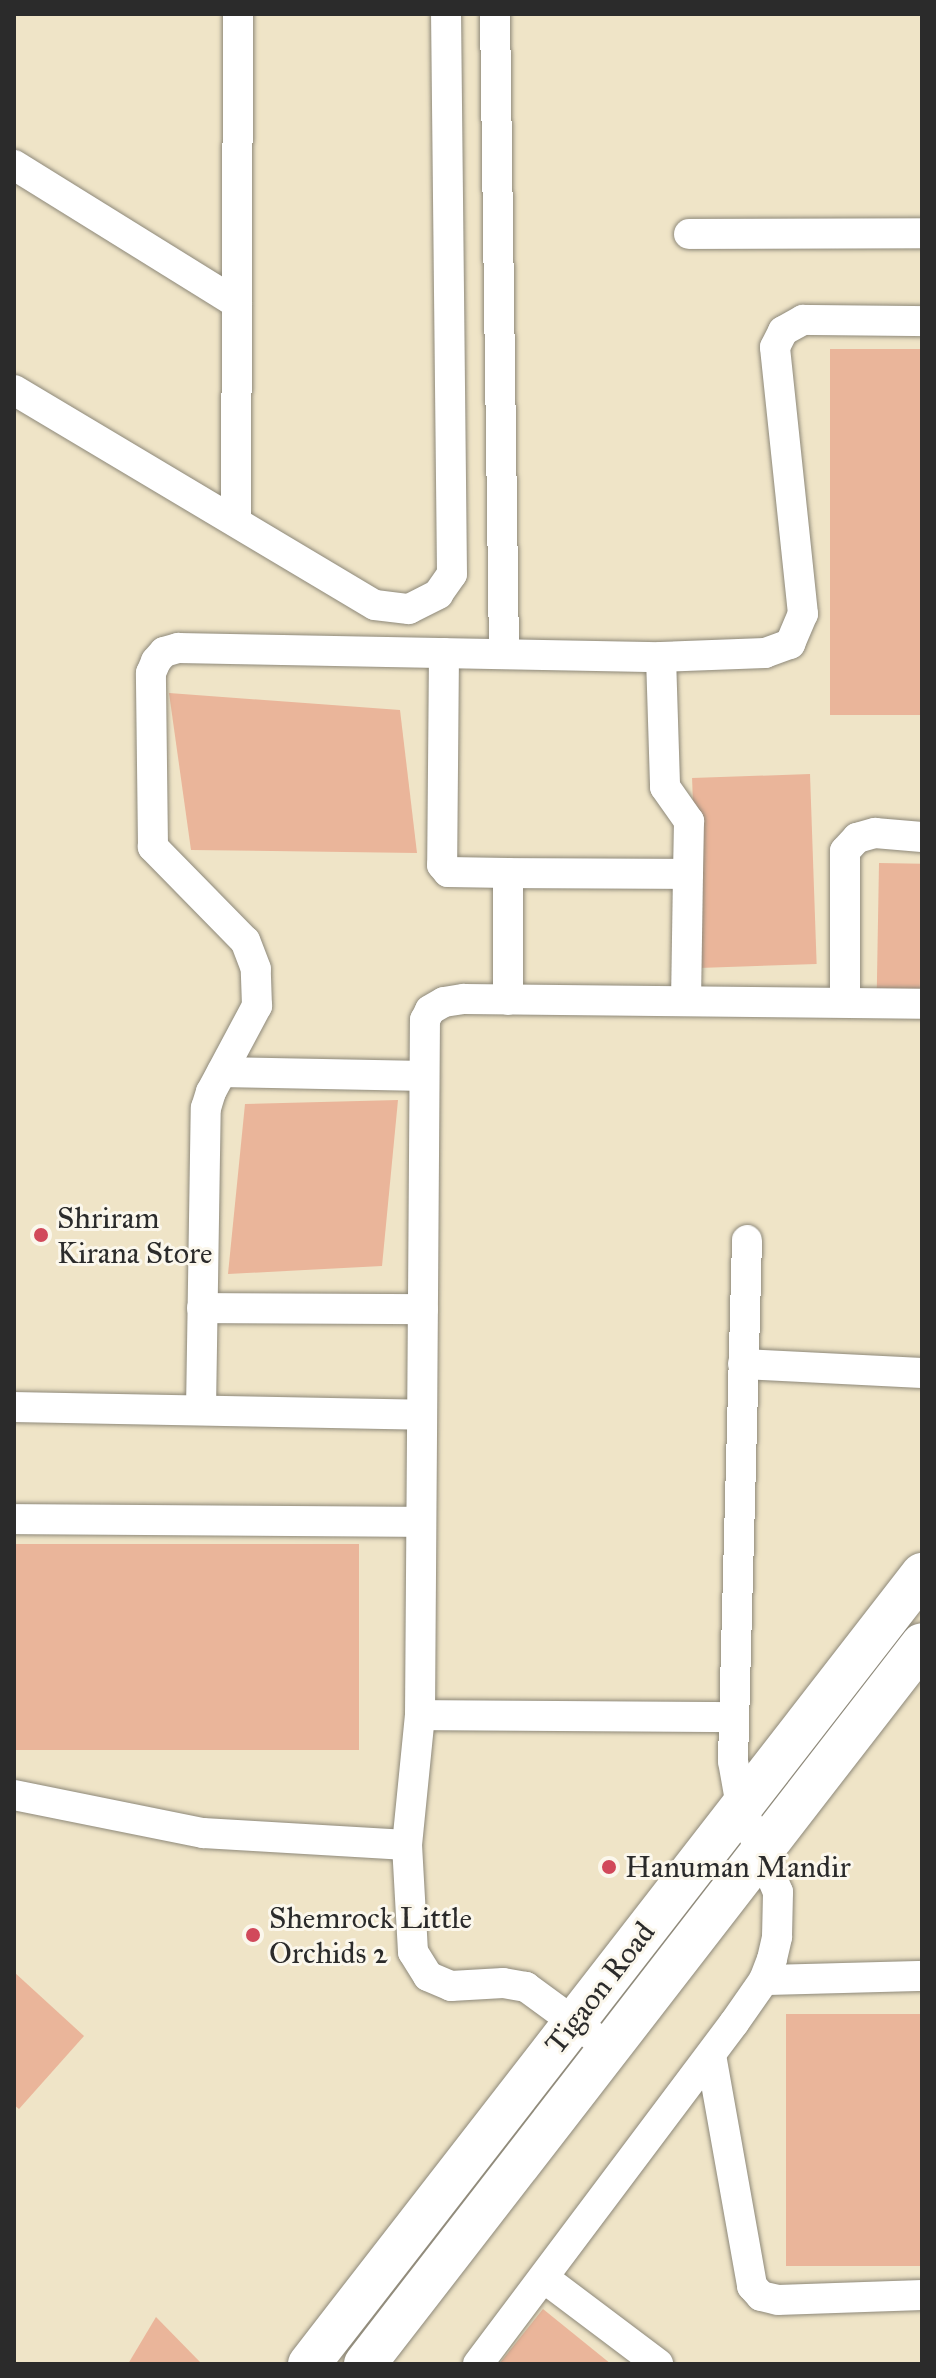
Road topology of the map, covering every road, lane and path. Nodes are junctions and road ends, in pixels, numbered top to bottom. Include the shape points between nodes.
1 (238, 14) edge
2 (446, 14) edge
3 (495, 14) edge
4 (14, 165) edge
5 (922, 233) edge
6 (689, 234) dead end
7 (237, 303) junction
8 (922, 321) edge
9 (14, 390) edge
10 (236, 521) junction
11 (444, 653) junction
12 (504, 654) junction
13 (661, 657) junction
14 (922, 837) edge
15 (508, 873) junction
16 (688, 874) junction
17 (508, 1000) junction
18 (686, 1000) junction
19 (845, 1002) junction
20 (922, 1004) edge
21 (222, 1072) junction
22 (424, 1076) junction
23 (747, 1240) dead end
24 (202, 1308) junction
25 (423, 1309) junction
26 (743, 1364) junction
27 (922, 1373) edge
28 (14, 1407) edge
29 (201, 1410) junction
30 (422, 1415) junction
31 (14, 1519) edge
32 (421, 1522) junction
33 (922, 1574) edge
34 (922, 1644) edge
35 (420, 1715) junction
36 (734, 1717) junction
37 (14, 1795) edge
38 (741, 1806) junction
39 (407, 1845) junction
40 (760, 1851) junction
41 (922, 1976) edge
42 (764, 1980) junction
43 (574, 2022) junction
44 (608, 2047) junction
45 (711, 2055) junction
46 (544, 2278) junction
47 (922, 2295) edge
48 (309, 2364) edge
49 (365, 2364) edge
50 (478, 2364) edge
51 (658, 2364) edge

1 - 7 street
2 - 10 street via 452,574 438,594 409,609 375,605
3 - 12 street
4 - 7 street
5 - 6 street
7 - 10 street
8 - 13 street via 803,320 783,331 775,347 775,374 803,614 790,644 765,653
9 - 10 street
11 - 12 street
11 - 15 street via 442,865 448,872
11 - 21 street via 178,648 156,661 151,673 153,847 245,941 256,969 257,1006
12 - 13 street
13 - 16 street via 665,787 689,821
14 - 19 street via 875,833 857,838 845,851
15 - 16 street
15 - 17 street
16 - 18 street
17 - 18 street
17 - 22 street via 444,1002 430,1010 425,1020
18 - 19 street
19 - 20 street
21 - 22 street
21 - 24 street via 211,1092 205,1124
22 - 25 street
23 - 26 street
24 - 25 street
24 - 29 street
25 - 30 street
26 - 27 street
26 - 36 street
28 - 29 street
29 - 30 street
30 - 32 street
31 - 32 street
32 - 35 street
33 - 38 street, Tigaon Road
34 - 40 street, Tigaon Road
35 - 36 street
35 - 39 street
36 - 38 street via 734,1773
37 - 39 street via 203,1833
38 - 40 street
38 - 43 street, Tigaon Road
39 - 43 street via 413,1952 428,1976 451,1986 526,1987
40 - 42 street via 778,1892 777,1937
40 - 44 street, Tigaon Road
41 - 42 street
42 - 45 street
43 - 44 street
43 - 48 street, Tigaon Road
44 - 49 street, Tigaon Road
45 - 46 street
45 - 47 street via 752,2286 761,2296 778,2300
46 - 50 street
46 - 51 street

